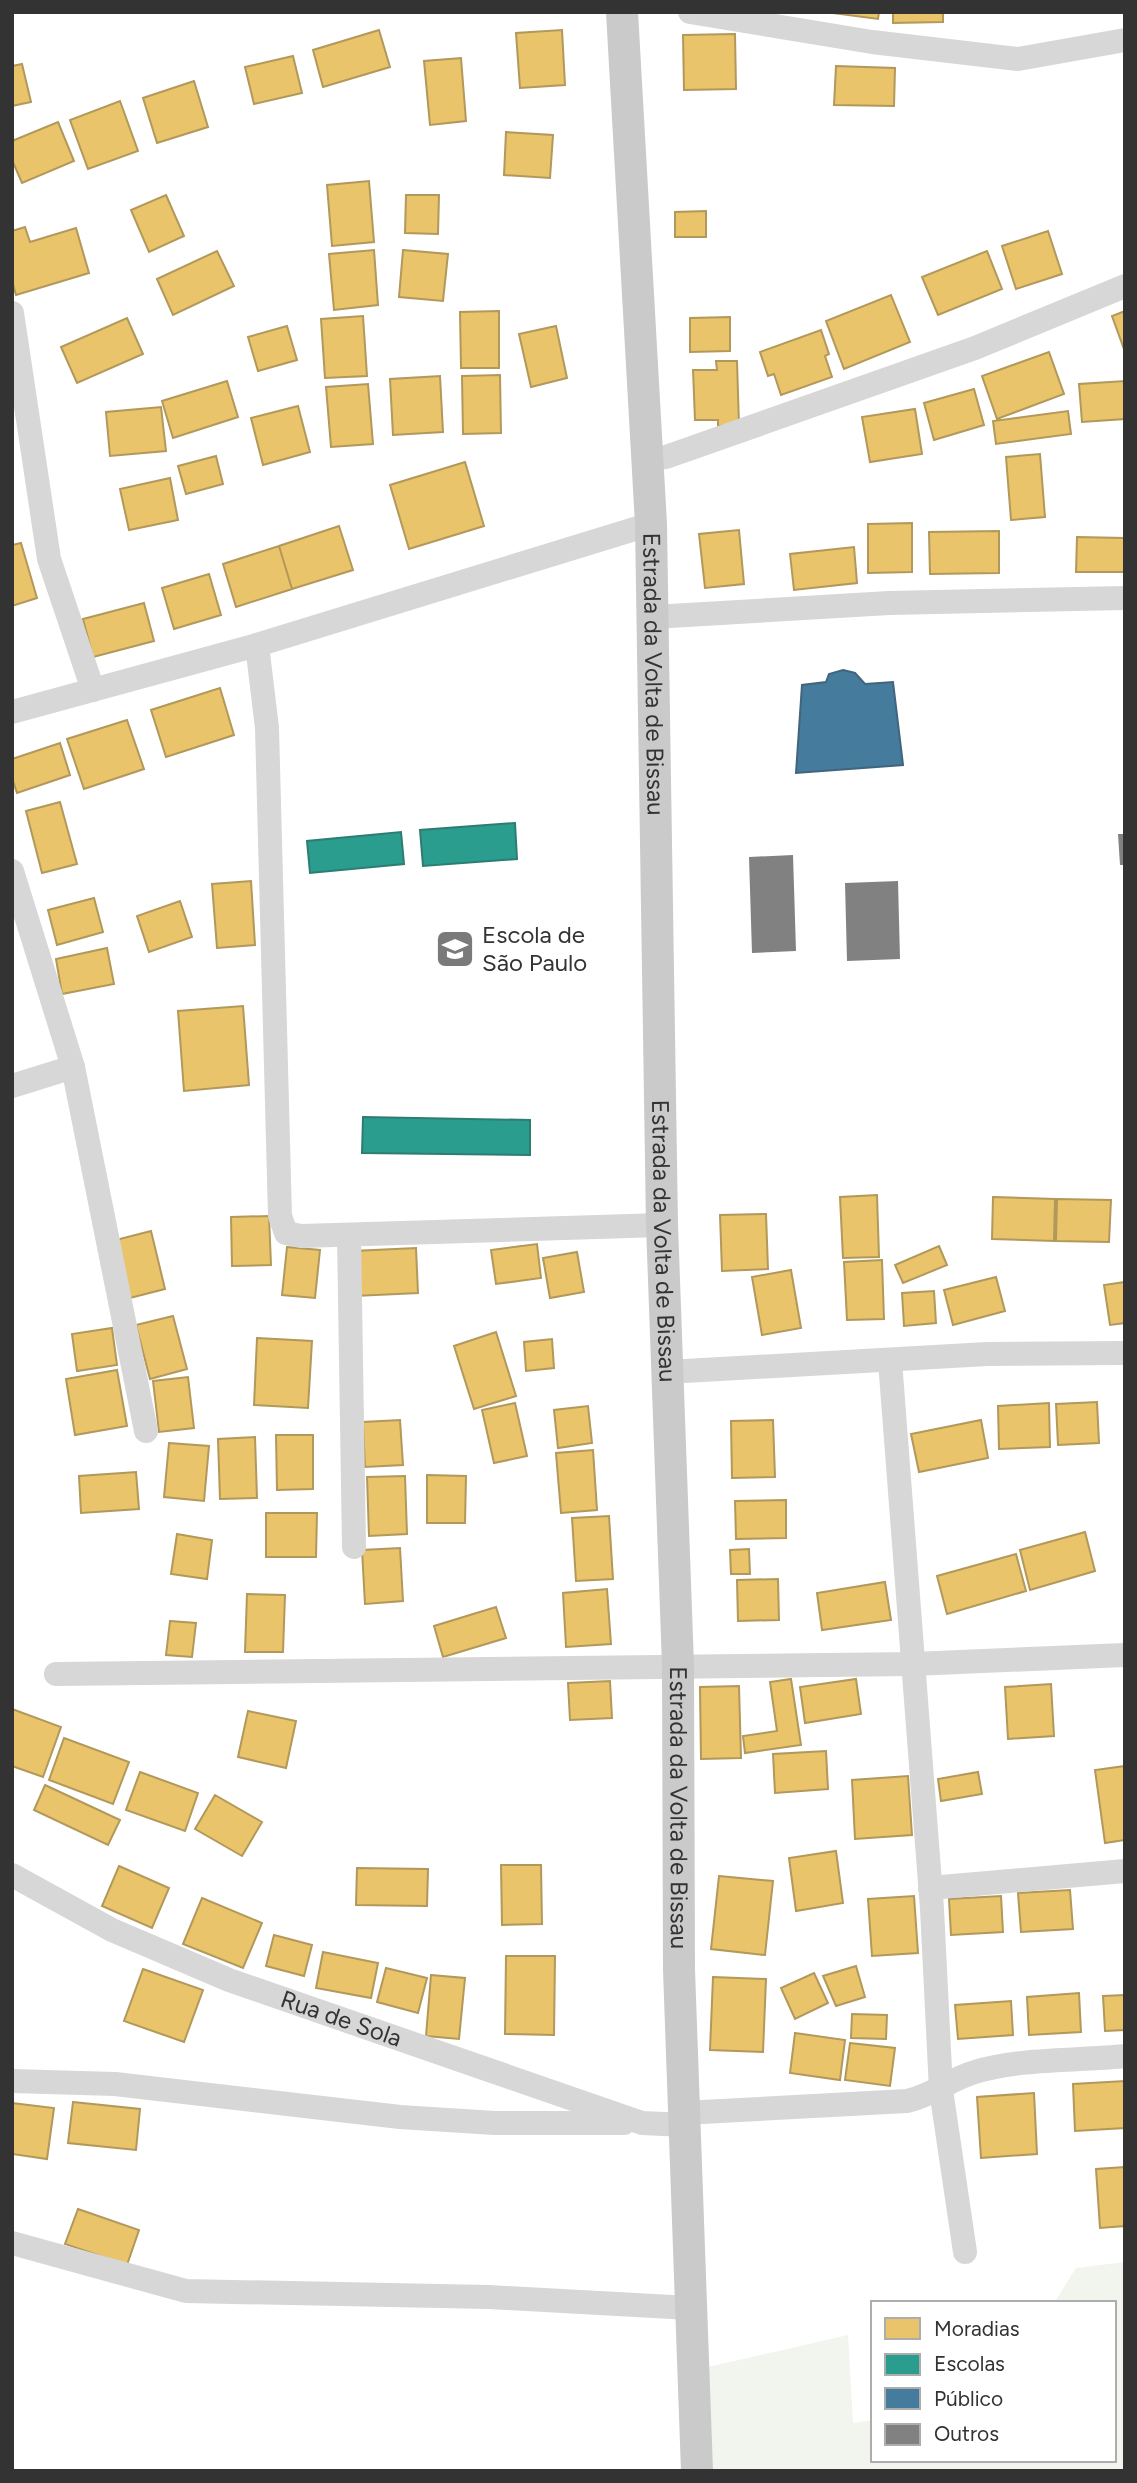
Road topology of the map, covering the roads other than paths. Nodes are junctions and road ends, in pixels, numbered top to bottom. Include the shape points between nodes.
1 (622, 12) edge
2 (690, 12) edge
3 (1125, 40) edge
4 (1125, 286) edge
5 (12, 313) edge
6 (648, 460) junction
7 (651, 524) junction
8 (1125, 598) edge
9 (653, 617) junction
10 (257, 645) junction
11 (93, 690) junction
12 (12, 712) edge
13 (12, 871) edge
14 (73, 1067) junction
15 (12, 1086) edge
16 (662, 1226) junction
17 (349, 1235) junction
18 (1125, 1353) edge
19 (890, 1360) junction
20 (667, 1372) junction
21 (146, 1431) dead end
22 (354, 1547) dead end
23 (1125, 1655) edge
24 (912, 1664) junction
25 (678, 1665) junction
26 (55, 1674) dead end
27 (1125, 1871) edge
28 (12, 1875) edge
29 (930, 1888) junction
30 (1125, 2056) edge
31 (12, 2081) edge
32 (941, 2090) junction
33 (684, 2119) junction
34 (642, 2123) junction
35 (12, 2243) edge
36 (965, 2252) dead end
37 (690, 2308) junction
38 (697, 2471) edge

1 - 6 main road, Estrada da Volta de Bissau
2 - 3 street via 872,42 1018,59
4 - 6 street via 975,348
5 - 11 street via 49,559
6 - 7 main road, Estrada da Volta de Bissau
7 - 9 main road, Estrada da Volta de Bissau
7 - 10 street
8 - 9 street via 889,603
9 - 16 main road, Estrada da Volta de Bissau
10 - 11 street
10 - 17 street via 267,728 280,1216 286,1233
11 - 12 street
13 - 14 street
14 - 15 street
14 - 21 street
16 - 17 street
16 - 20 main road, Estrada da Volta de Bissau
17 - 22 street
18 - 19 street
19 - 20 street
19 - 24 street
20 - 25 main road, Estrada da Volta de Bissau
23 - 24 street
24 - 25 street
24 - 29 street
25 - 26 street via 511,1671
25 - 33 main road, Estrada da Volta de Bissau
27 - 29 street
28 - 34 street, Rua de Sola via 112,1930 229,1980
29 - 32 street
30 - 32 street, Rua de Sola via 1012,2064 974,2072
31 - 34 street via 115,2084 400,2117 495,2123
32 - 33 street, Rua de Sola via 907,2101
32 - 36 street
33 - 34 street, Rua de Sola
33 - 37 main road, Estrada da Volta de Bissau
35 - 37 street via 187,2291 489,2297
37 - 38 main road, Estrada da Volta de Bissau

